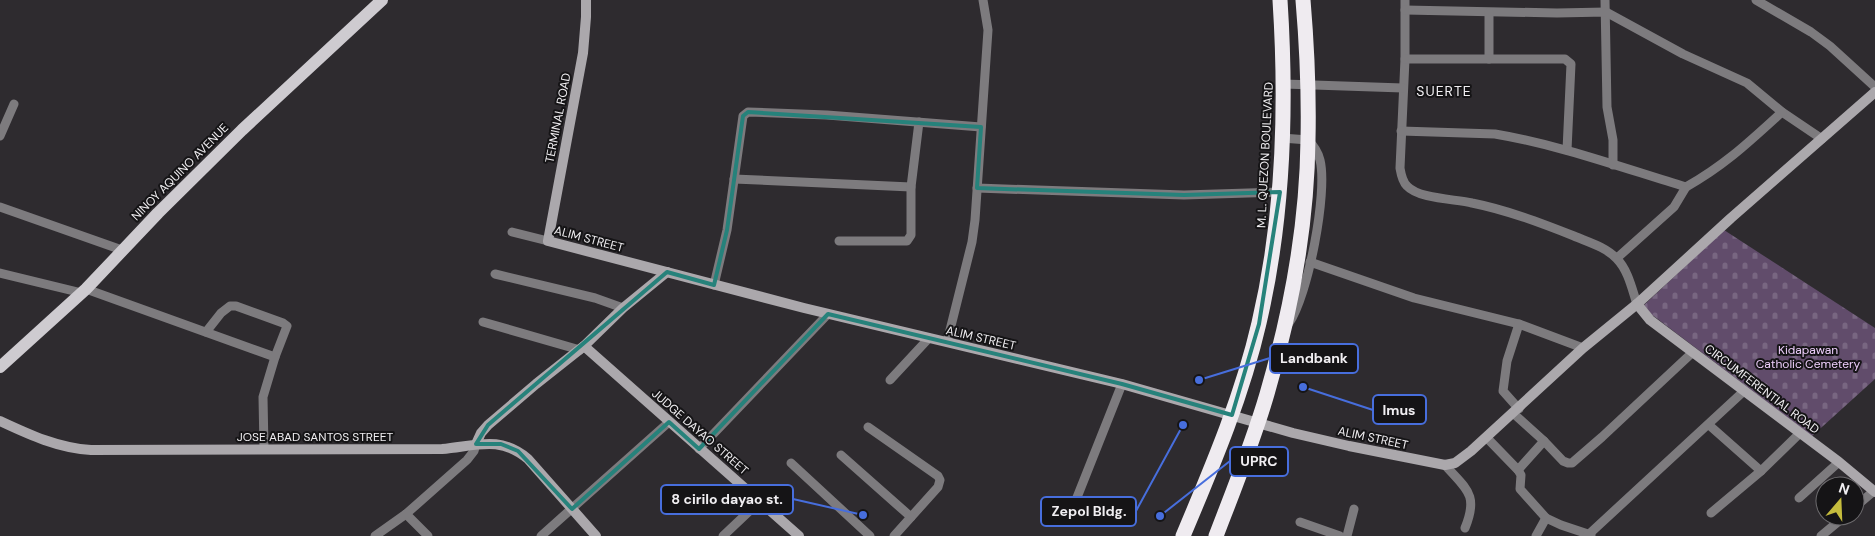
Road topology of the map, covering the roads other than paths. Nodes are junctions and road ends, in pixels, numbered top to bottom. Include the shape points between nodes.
1 (382, 0) edge
2 (586, 0) edge
3 (983, 0) edge
4 (1280, 0) edge
5 (1304, 0) edge
6 (1405, 0) edge
7 (1606, 0) edge
8 (1756, 0) edge
9 (1404, 10) junction
10 (1606, 12) junction
11 (1489, 13) junction
12 (1405, 59) junction
13 (1489, 59) junction
14 (1284, 84) junction
15 (1308, 85) junction
16 (1875, 87) edge
17 (1403, 88) junction
18 (1875, 92) edge
19 (14, 104) dead end
20 (1782, 112) junction
21 (919, 122) junction
22 (981, 127) junction
23 (1401, 131) junction
24 (0, 136) edge
25 (1282, 138) junction
26 (1822, 139) junction
27 (1308, 140) junction
28 (1568, 150) junction
29 (1613, 165) junction
30 (734, 179) junction
31 (911, 187) junction
32 (1686, 187) junction
33 (977, 188) junction
34 (1280, 192) junction
35 (0, 207) edge
36 (512, 232) dead end
37 (548, 241) junction
38 (839, 241) dead end
39 (122, 250) junction
40 (1617, 258) junction
41 (1310, 262) junction
42 (667, 272) junction
43 (0, 273) edge
44 (495, 274) dead end
45 (714, 285) junction
46 (84, 291) junction
47 (1637, 304) junction
48 (623, 308) junction
49 (828, 314) junction
50 (483, 322) dead end
51 (1519, 324) junction
52 (1284, 329) junction
53 (206, 332) junction
54 (929, 338) junction
55 (947, 342) junction
56 (582, 348) junction
57 (1584, 348) junction
58 (1693, 352) junction
59 (275, 357) junction
60 (0, 367) edge
61 (890, 380) dead end
62 (1122, 384) junction
63 (1744, 390) junction
64 (1516, 411) junction
65 (1232, 415) junction
66 (0, 421) edge
67 (669, 422) junction
68 (1258, 423) junction
69 (1709, 425) junction
70 (868, 427) dead end
71 (1800, 433) junction
72 (1487, 438) junction
73 (1544, 441) junction
74 (476, 444) junction
75 (699, 448) junction
76 (264, 449) junction
77 (841, 454) dead end
78 (1839, 462) junction
79 (792, 463) dead end
80 (1445, 464) junction
81 (1518, 470) junction
82 (1761, 471) junction
83 (1874, 491) edge
84 (1799, 498) dead end
85 (760, 501) junction
86 (572, 509) junction
87 (1354, 509) dead end
88 (1072, 510) dead end
89 (1711, 513) dead end
90 (406, 514) junction
91 (911, 517) junction
92 (1546, 518) junction
93 (1300, 522) dead end
94 (1833, 526) edge
95 (1465, 528) dead end
96 (1589, 535) edge
97 (375, 536) edge
98 (428, 536) edge
99 (541, 536) edge
100 (596, 536) edge
101 (723, 536) edge
102 (799, 536) edge
103 (870, 536) edge
104 (894, 536) edge
105 (1183, 536) edge
106 (1216, 536) edge
107 (1340, 536) edge
108 (1347, 536) edge
109 (1536, 536) edge
110 (1821, 536) edge

1 - 39 main road, NINOY AQUINO AVENUE via 242,130
2 - 37 street, TERMINAL ROAD via 583,53
3 - 22 street via 988,30
4 - 14 highway, M. L. QUEZON BOULEVARD
5 - 15 highway
6 - 9 street
7 - 10 street
8 - 16 street via 1811,32
9 - 11 street
9 - 12 street
10 - 11 street
10 - 20 street via 1683,54 1747,83
10 - 29 street
11 - 13 street
12 - 13 street
12 - 17 street
13 - 28 street via 1565,58 1571,64
14 - 15 street
14 - 25 highway, M. L. QUEZON BOULEVARD
15 - 17 street
15 - 27 highway
17 - 23 street
18 - 26 street
19 - 24 street
20 - 26 street
20 - 32 street via 1739,152
21 - 22 street
21 - 30 street via 827,114 748,112 744,116
21 - 31 street
22 - 33 street
23 - 28 street via 1495,134
23 - 40 street via 1402,178 1414,191 1507,212 1601,247
25 - 27 street
25 - 34 highway, M. L. QUEZON BOULEVARD
26 - 47 street
27 - 41 street via 1317,151 1321,172 1318,219
27 - 52 highway via 1301,235
28 - 29 street
29 - 32 street
30 - 31 street
30 - 45 street via 727,230
31 - 38 street via 910,239
32 - 40 street via 1674,207
33 - 34 street via 1184,195
33 - 55 street via 972,242
34 - 65 highway, M. L. QUEZON BOULEVARD via 1270,271 1259,324
35 - 39 street
36 - 37 street, ALIM STREET
37 - 42 street, ALIM STREET
39 - 46 main road, NINOY AQUINO AVENUE
40 - 47 street
41 - 51 street via 1414,298
41 - 52 street via 1300,303
42 - 45 street, ALIM STREET
42 - 48 street
43 - 46 street
44 - 48 street via 600,299
45 - 49 street, ALIM STREET
46 - 53 street
46 - 60 main road, NINOY AQUINO AVENUE
47 - 57 street
47 - 58 street, CIRCUMFERENTIAL ROAD via 1650,320
48 - 56 street
49 - 54 street, ALIM STREET
49 - 75 street
50 - 56 street
51 - 57 street
51 - 64 street via 1507,361 1503,391
52 - 68 highway
53 - 59 street
53 - 59 street via 224,309 236,306 286,324
54 - 55 street, ALIM STREET
54 - 61 street
55 - 62 street, ALIM STREET
56 - 67 street, JUDGE DAYAO STREET
56 - 74 street via 488,425
57 - 64 street
58 - 63 street, CIRCUMFERENTIAL ROAD
58 - 73 street via 1572,463 1563,461
59 - 76 street via 262,397
62 - 65 street, ALIM STREET
62 - 88 street
63 - 69 street
63 - 71 street, CIRCUMFERENTIAL ROAD
64 - 72 street
64 - 73 street
65 - 68 street, ALIM STREET
65 - 105 highway, M. L. QUEZON BOULEVARD
66 - 76 street, JOSE ABAD SANTOS STREET via 37,438 78,449
67 - 75 street, JUDGE DAYAO STREET
67 - 86 street
68 - 80 street, ALIM STREET via 1349,446
68 - 106 highway
69 - 82 street
69 - 96 street via 1680,448
70 - 91 street via 940,480 938,487
71 - 78 street, CIRCUMFERENTIAL ROAD
71 - 82 street
72 - 80 street via 1455,463
72 - 81 street
73 - 81 street
74 - 76 street, JOSE ABAD SANTOS STREET via 442,449
74 - 86 street, JOSE ABAD SANTOS STREET via 501,444 518,450
74 - 90 street via 467,460
75 - 85 street, JUDGE DAYAO STREET
77 - 91 street
78 - 83 street, CIRCUMFERENTIAL ROAD
78 - 84 street
79 - 103 street
80 - 95 street via 1472,501
81 - 92 street via 1520,488
82 - 89 street
85 - 101 street
85 - 102 street, JUDGE DAYAO STREET
86 - 99 street
86 - 100 street, JOSE ABAD SANTOS STREET
87 - 108 street
90 - 97 street
90 - 98 street
91 - 104 street
92 - 96 street
92 - 109 street
93 - 107 street
94 - 110 street

